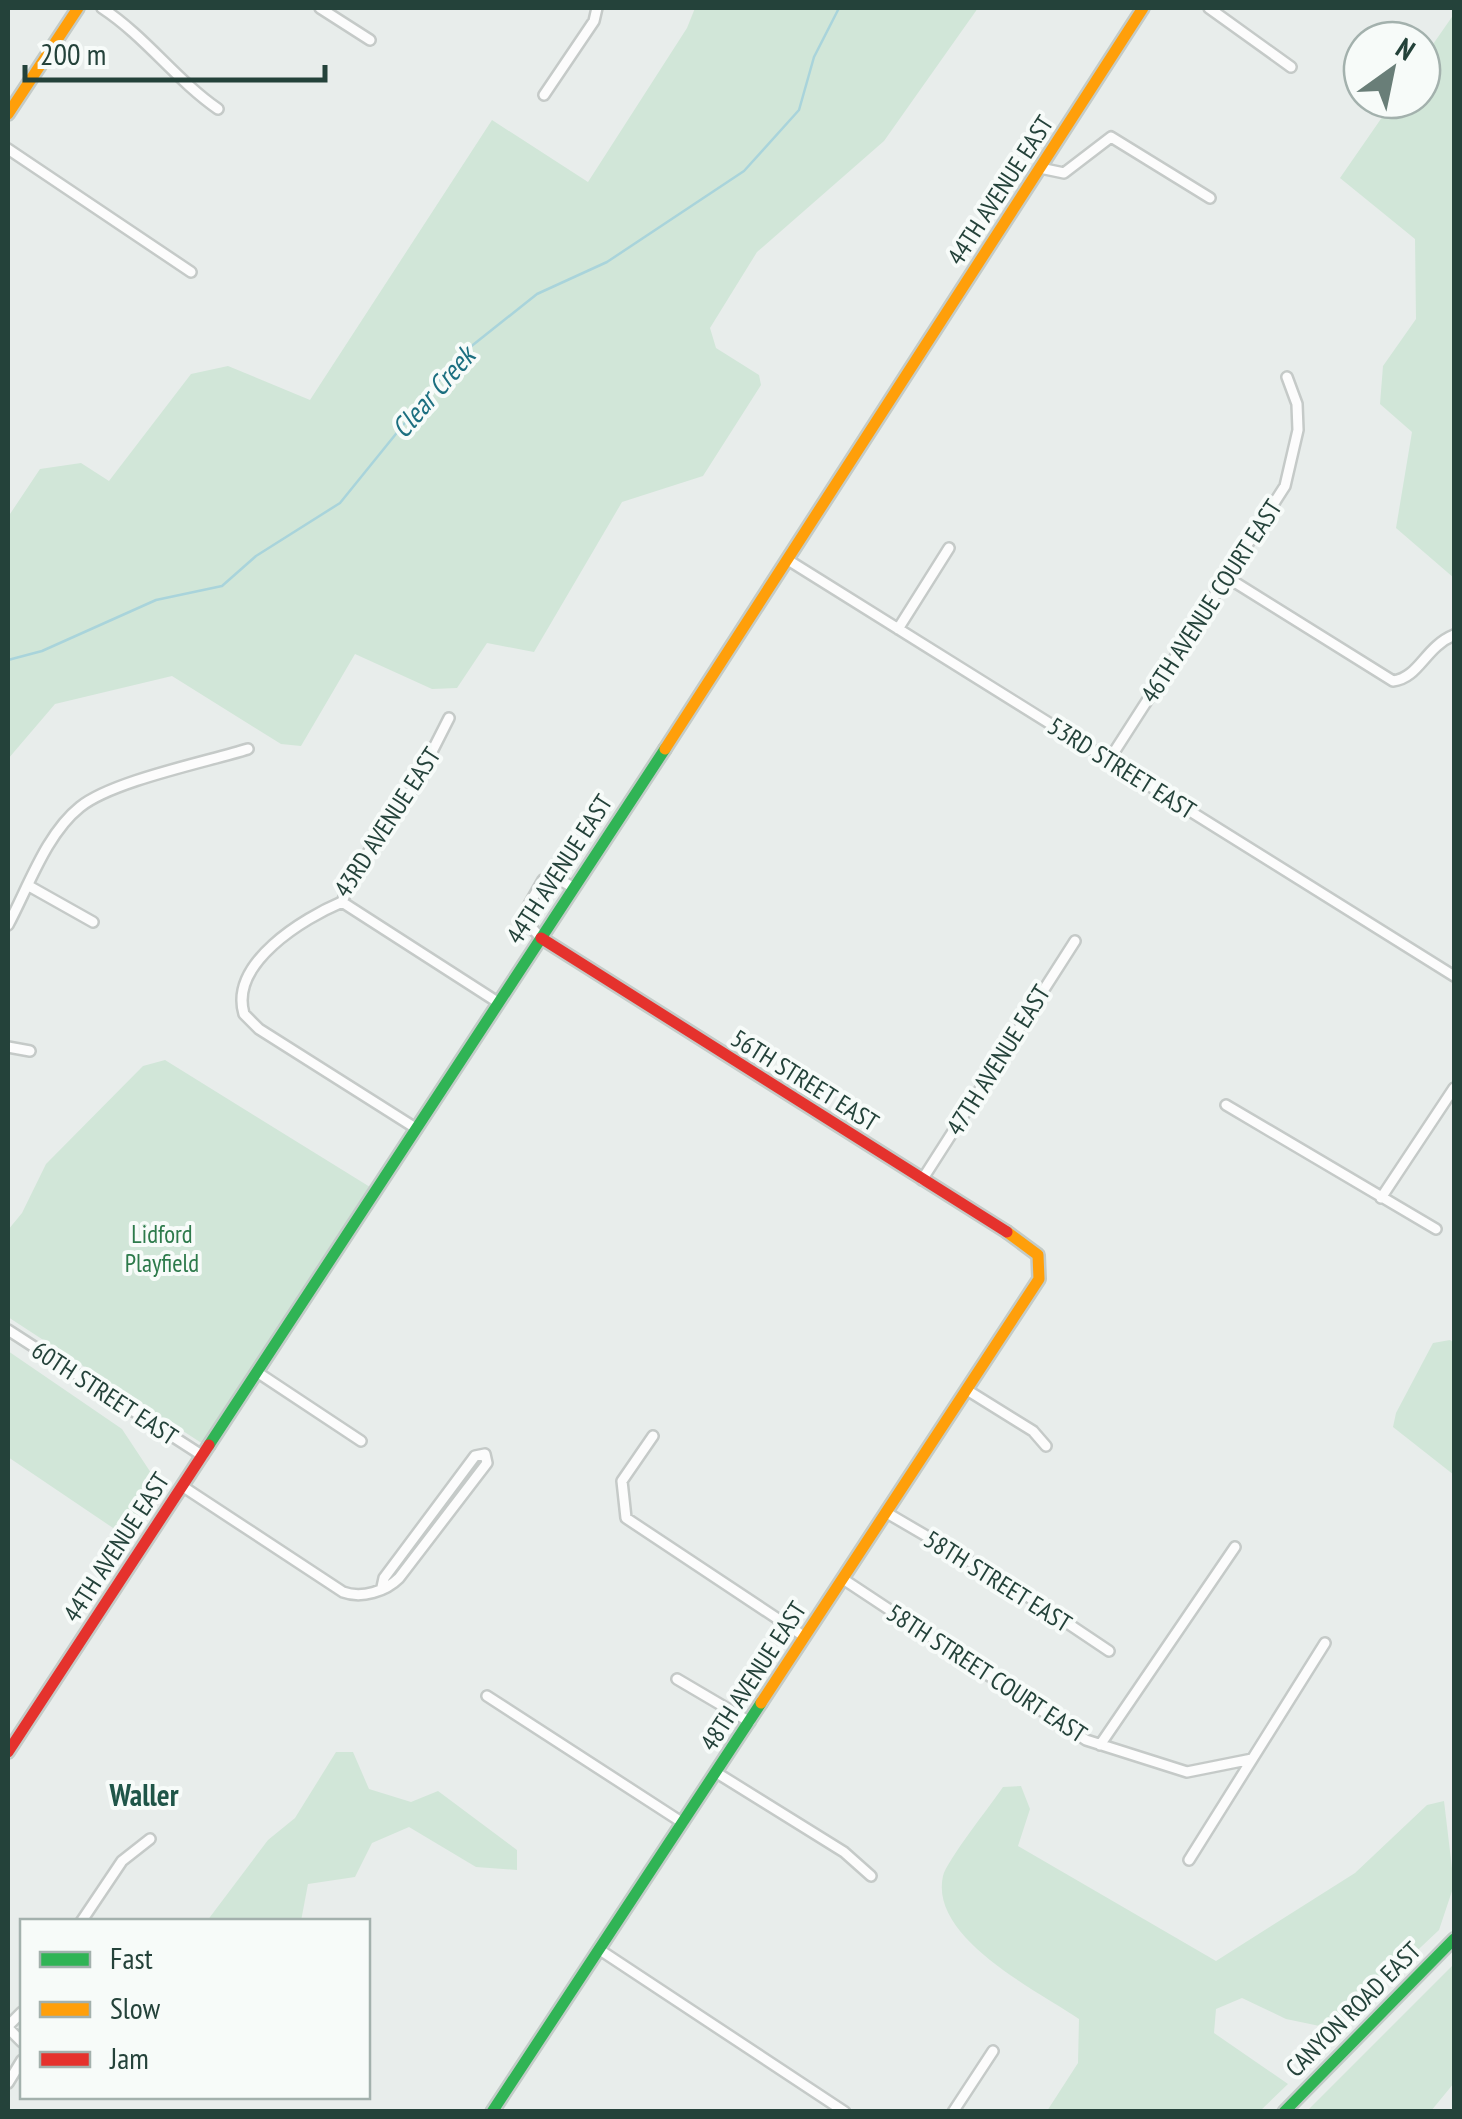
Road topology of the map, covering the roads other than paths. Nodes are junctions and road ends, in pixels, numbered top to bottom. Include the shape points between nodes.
1 (78, 8) edge
2 (102, 8) edge
3 (320, 8) edge
4 (596, 8) edge
5 (1143, 8) edge
6 (1209, 8) edge
7 (370, 40) dead end
8 (1291, 67) dead end
9 (544, 95) dead end
10 (218, 109) dead end
11 (8, 114) edge
12 (8, 148) edge
13 (1040, 168) junction
14 (1210, 198) dead end
15 (191, 272) dead end
16 (1287, 378) dead end
17 (949, 548) dead end
18 (788, 560) junction
19 (1228, 578) junction
20 (898, 629) junction
21 (1454, 635) edge
22 (449, 718) dead end
23 (248, 749) dead end
24 (1109, 760) junction
25 (28, 886) junction
26 (574, 888) junction
27 (342, 902) junction
28 (93, 922) dead end
29 (8, 925) edge
30 (542, 938) junction
31 (1074, 940) dead end
32 (1454, 976) edge
33 (499, 1003) junction
34 (8, 1048) edge
35 (30, 1052) dead end
36 (1454, 1088) edge
37 (1226, 1105) dead end
38 (416, 1129) junction
39 (922, 1180) junction
40 (1381, 1198) junction
41 (1436, 1229) dead end
42 (1041, 1262) joint
43 (8, 1330) edge
44 (257, 1372) junction
45 (967, 1390) junction
46 (653, 1436) dead end
47 (361, 1440) dead end
48 (1046, 1446) dead end
49 (202, 1456) junction
50 (182, 1486) junction
51 (886, 1513) junction
52 (1234, 1547) dead end
53 (844, 1579) junction
54 (382, 1587) junction
55 (805, 1637) junction
56 (1325, 1643) dead end
57 (1109, 1651) dead end
58 (677, 1678) dead end
59 (487, 1696) dead end
60 (750, 1722) junction
61 (1100, 1746) junction
62 (8, 1752) edge
63 (1252, 1760) junction
64 (717, 1772) junction
65 (683, 1823) junction
66 (150, 1839) dead end
67 (1189, 1860) dead end
68 (870, 1876) dead end
69 (83, 1919) edge
70 (1454, 1939) edge
71 (600, 1950) junction
72 (993, 2051) dead end
73 (492, 2112) edge
74 (845, 2112) edge
75 (953, 2112) edge
76 (1284, 2112) edge

1 - 11 street
2 - 10 street via 140,33 178,80
3 - 7 street
4 - 9 street
5 - 13 street, 44TH AVENUE EAST
6 - 8 street
12 - 15 street
13 - 14 street via 1064,173 1111,137
13 - 18 street, 44TH AVENUE EAST
16 - 19 street, 46TH AVENUE COURT EAST via 1298,414 1295,456 1280,496
17 - 20 street
18 - 20 street, 53RD STREET EAST
18 - 26 street, 44TH AVENUE EAST
19 - 21 street via 1393,681 1410,676 1431,647
19 - 24 street, 46TH AVENUE COURT EAST
20 - 24 street, 53RD STREET EAST
22 - 27 street, 43RD AVENUE EAST
23 - 25 street via 85,803
24 - 32 street, 53RD STREET EAST
25 - 28 street
25 - 29 street
26 - 30 street, 44TH AVENUE EAST
26 - 30 street via 557,878 543,880 522,917
27 - 33 street
27 - 38 street, 43RD AVENUE EAST via 271,946 245,987 242,1006 259,1029
30 - 33 street, 44TH AVENUE EAST
30 - 39 street, 56TH STREET EAST
31 - 39 street, 47TH AVENUE EAST
33 - 38 street, 44TH AVENUE EAST
34 - 35 street
36 - 40 street
37 - 40 street
38 - 44 street, 44TH AVENUE EAST
39 - 42 street, 56TH STREET EAST via 1026,1244
40 - 41 street
42 - 45 street, 48TH AVENUE EAST via 1039,1279
43 - 49 street, 60TH STREET EAST
44 - 47 street
44 - 49 street, 44TH AVENUE EAST
45 - 48 street
45 - 51 street, 48TH AVENUE EAST
46 - 55 street via 622,1478 626,1518
49 - 50 street, 44TH AVENUE EAST
50 - 54 street via 343,1592 360,1595
50 - 62 street, 44TH AVENUE EAST
51 - 53 street, 48TH AVENUE EAST
51 - 57 street, 58TH STREET EAST
52 - 61 street
53 - 55 street, 48TH AVENUE EAST
53 - 61 street, 58TH STREET COURT EAST
54 - 54 street via 406,1569 487,1463 486,1454 476,1456
55 - 60 street, 48TH AVENUE EAST
56 - 63 street
58 - 60 street
59 - 65 street
60 - 64 street, 48TH AVENUE EAST
61 - 63 street, 58TH STREET COURT EAST via 1187,1772
63 - 67 street
64 - 65 street, 48TH AVENUE EAST
64 - 68 street via 844,1852
65 - 71 street, 48TH AVENUE EAST
66 - 69 street via 122,1861
70 - 76 street, CANYON ROAD EAST
71 - 73 street, 48TH AVENUE EAST
71 - 74 street
72 - 75 street

